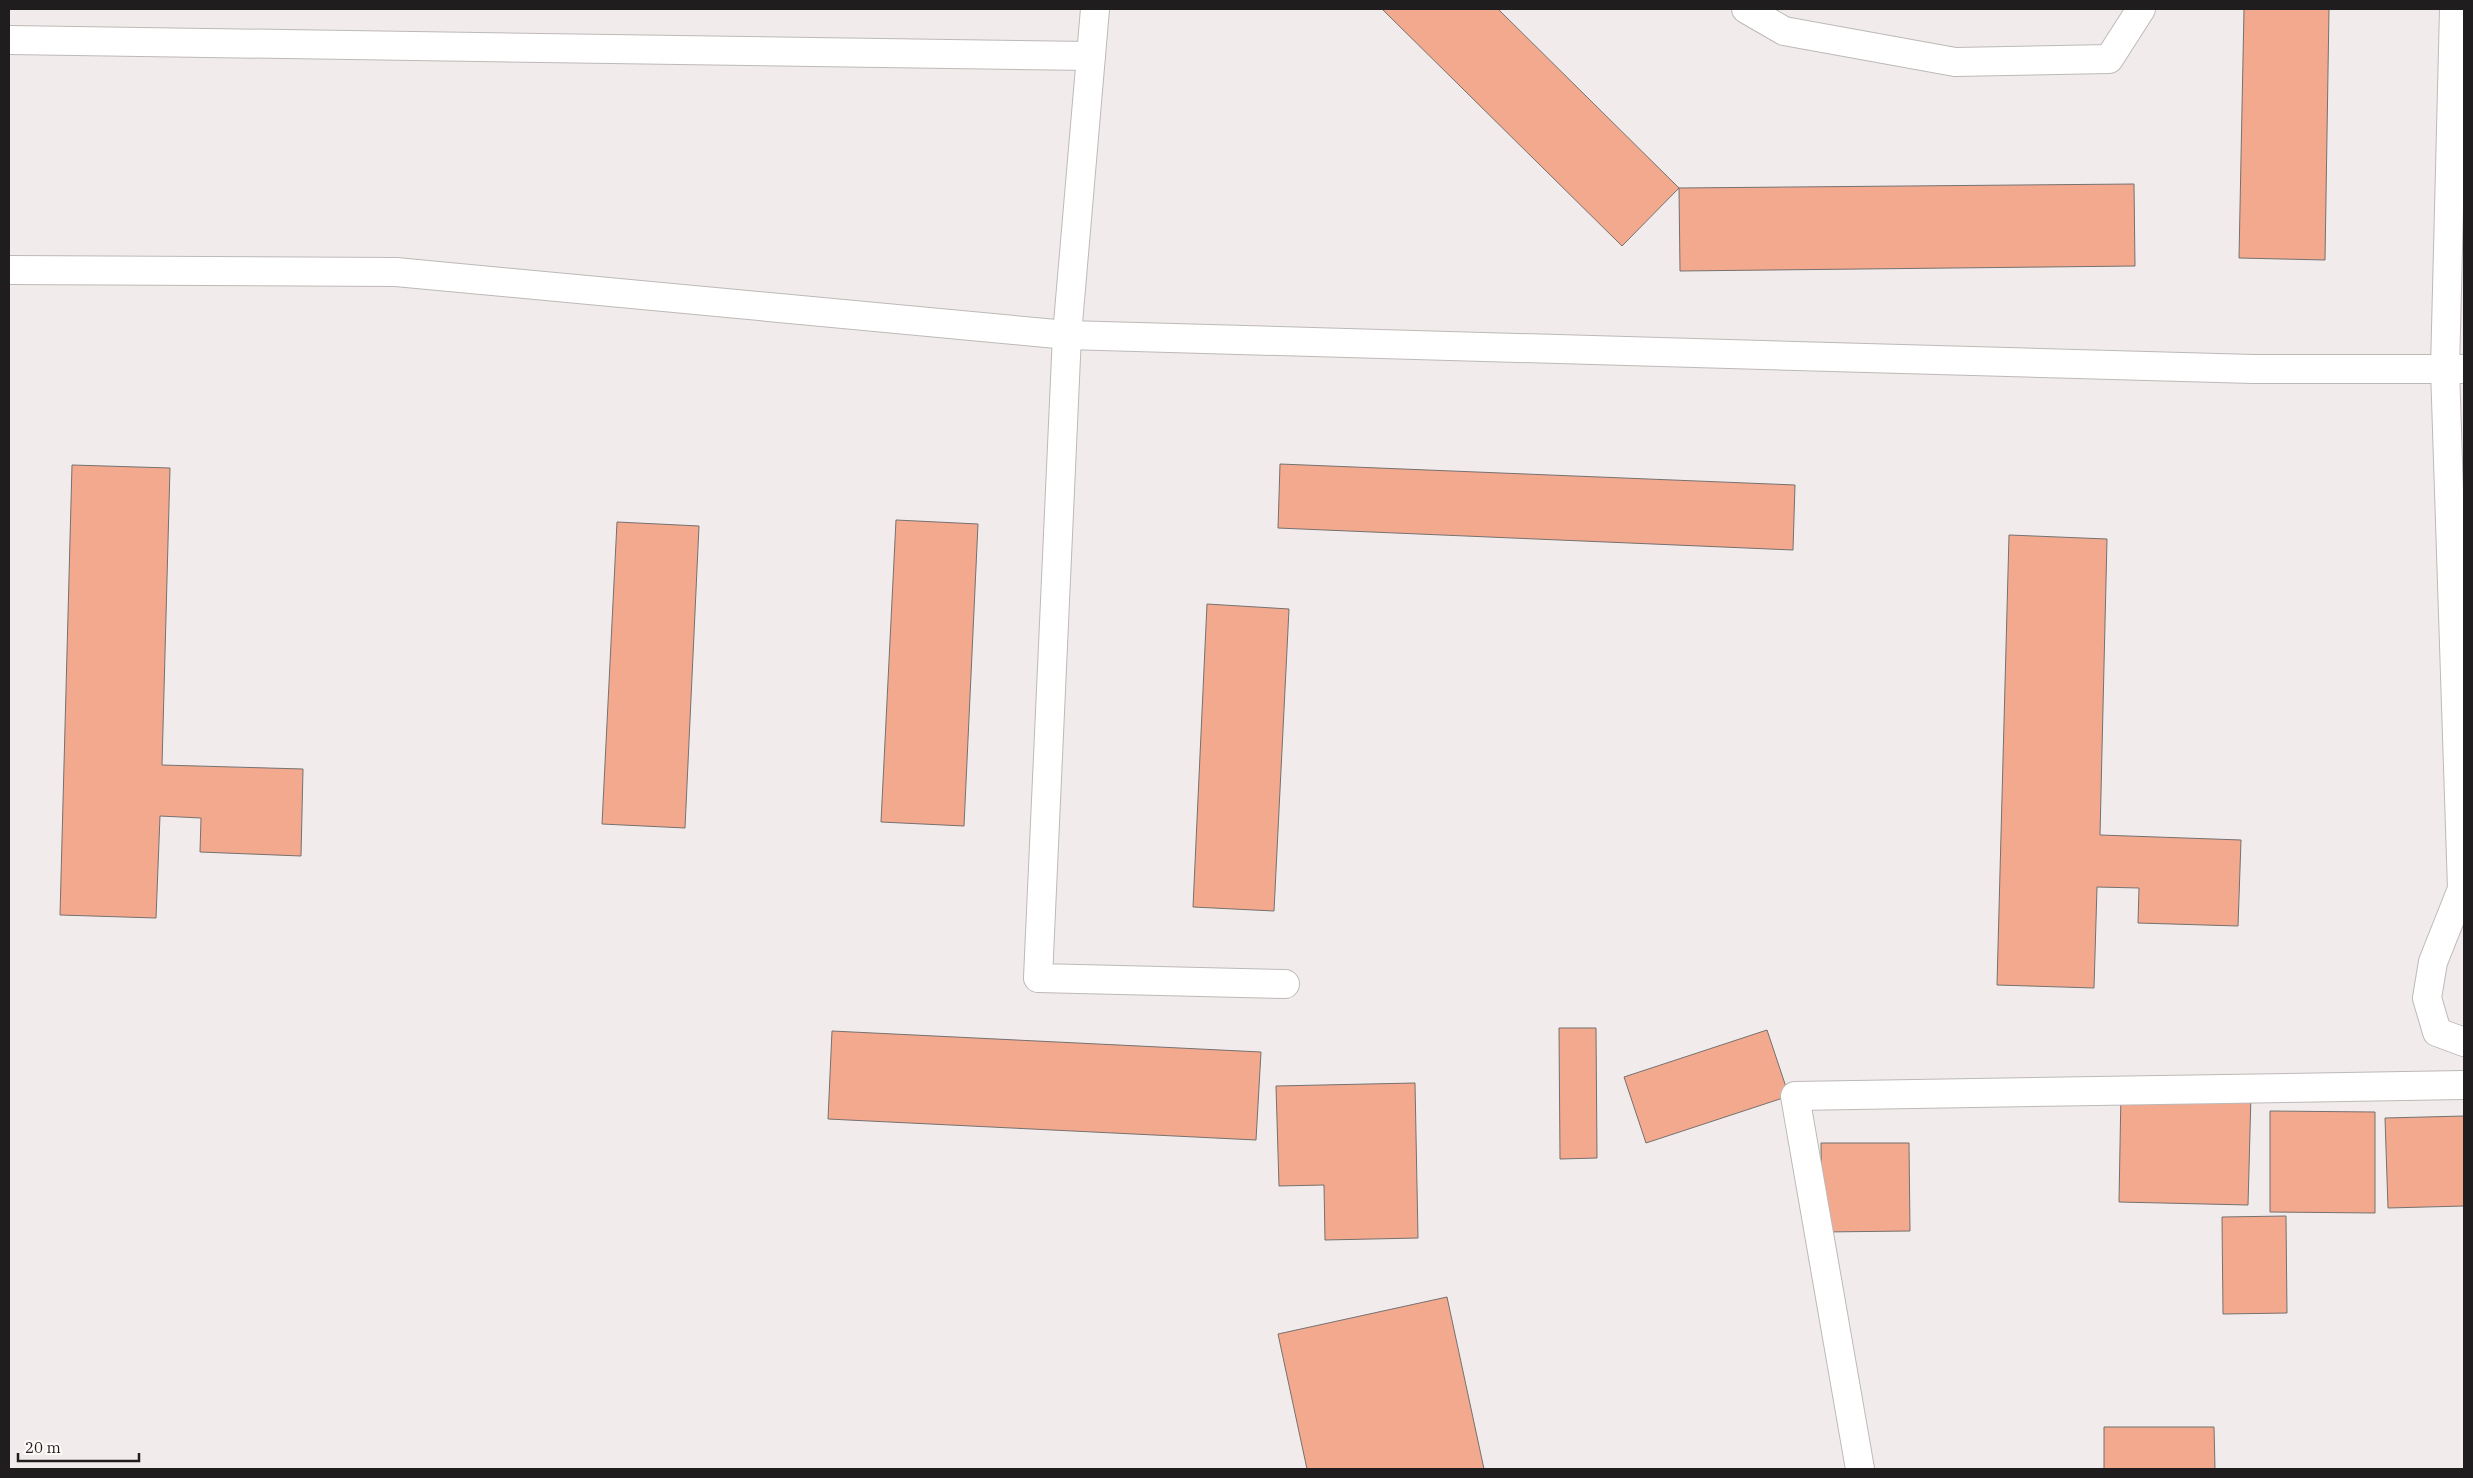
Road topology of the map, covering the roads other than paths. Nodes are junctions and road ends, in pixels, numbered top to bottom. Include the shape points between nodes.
1 (1095, 9) edge
2 (1746, 9) edge
3 (2140, 9) edge
4 (2454, 9) edge
5 (9, 40) edge
6 (1091, 56) junction
7 (9, 270) edge
8 (1067, 335) junction
9 (2455, 369) edge
10 (1285, 984) dead end
11 (2464, 1042) edge
12 (2464, 1085) edge
13 (1860, 1469) edge

1 - 6 street
2 - 3 street via 1784,31 1955,62 2109,59
4 - 9 street
5 - 6 street
6 - 8 street
7 - 8 street via 396,272
8 - 9 street via 2253,369
8 - 10 street via 1038,978
9 - 11 street via 2462,889 2433,962 2428,998 2437,1032
12 - 13 street via 1795,1096

